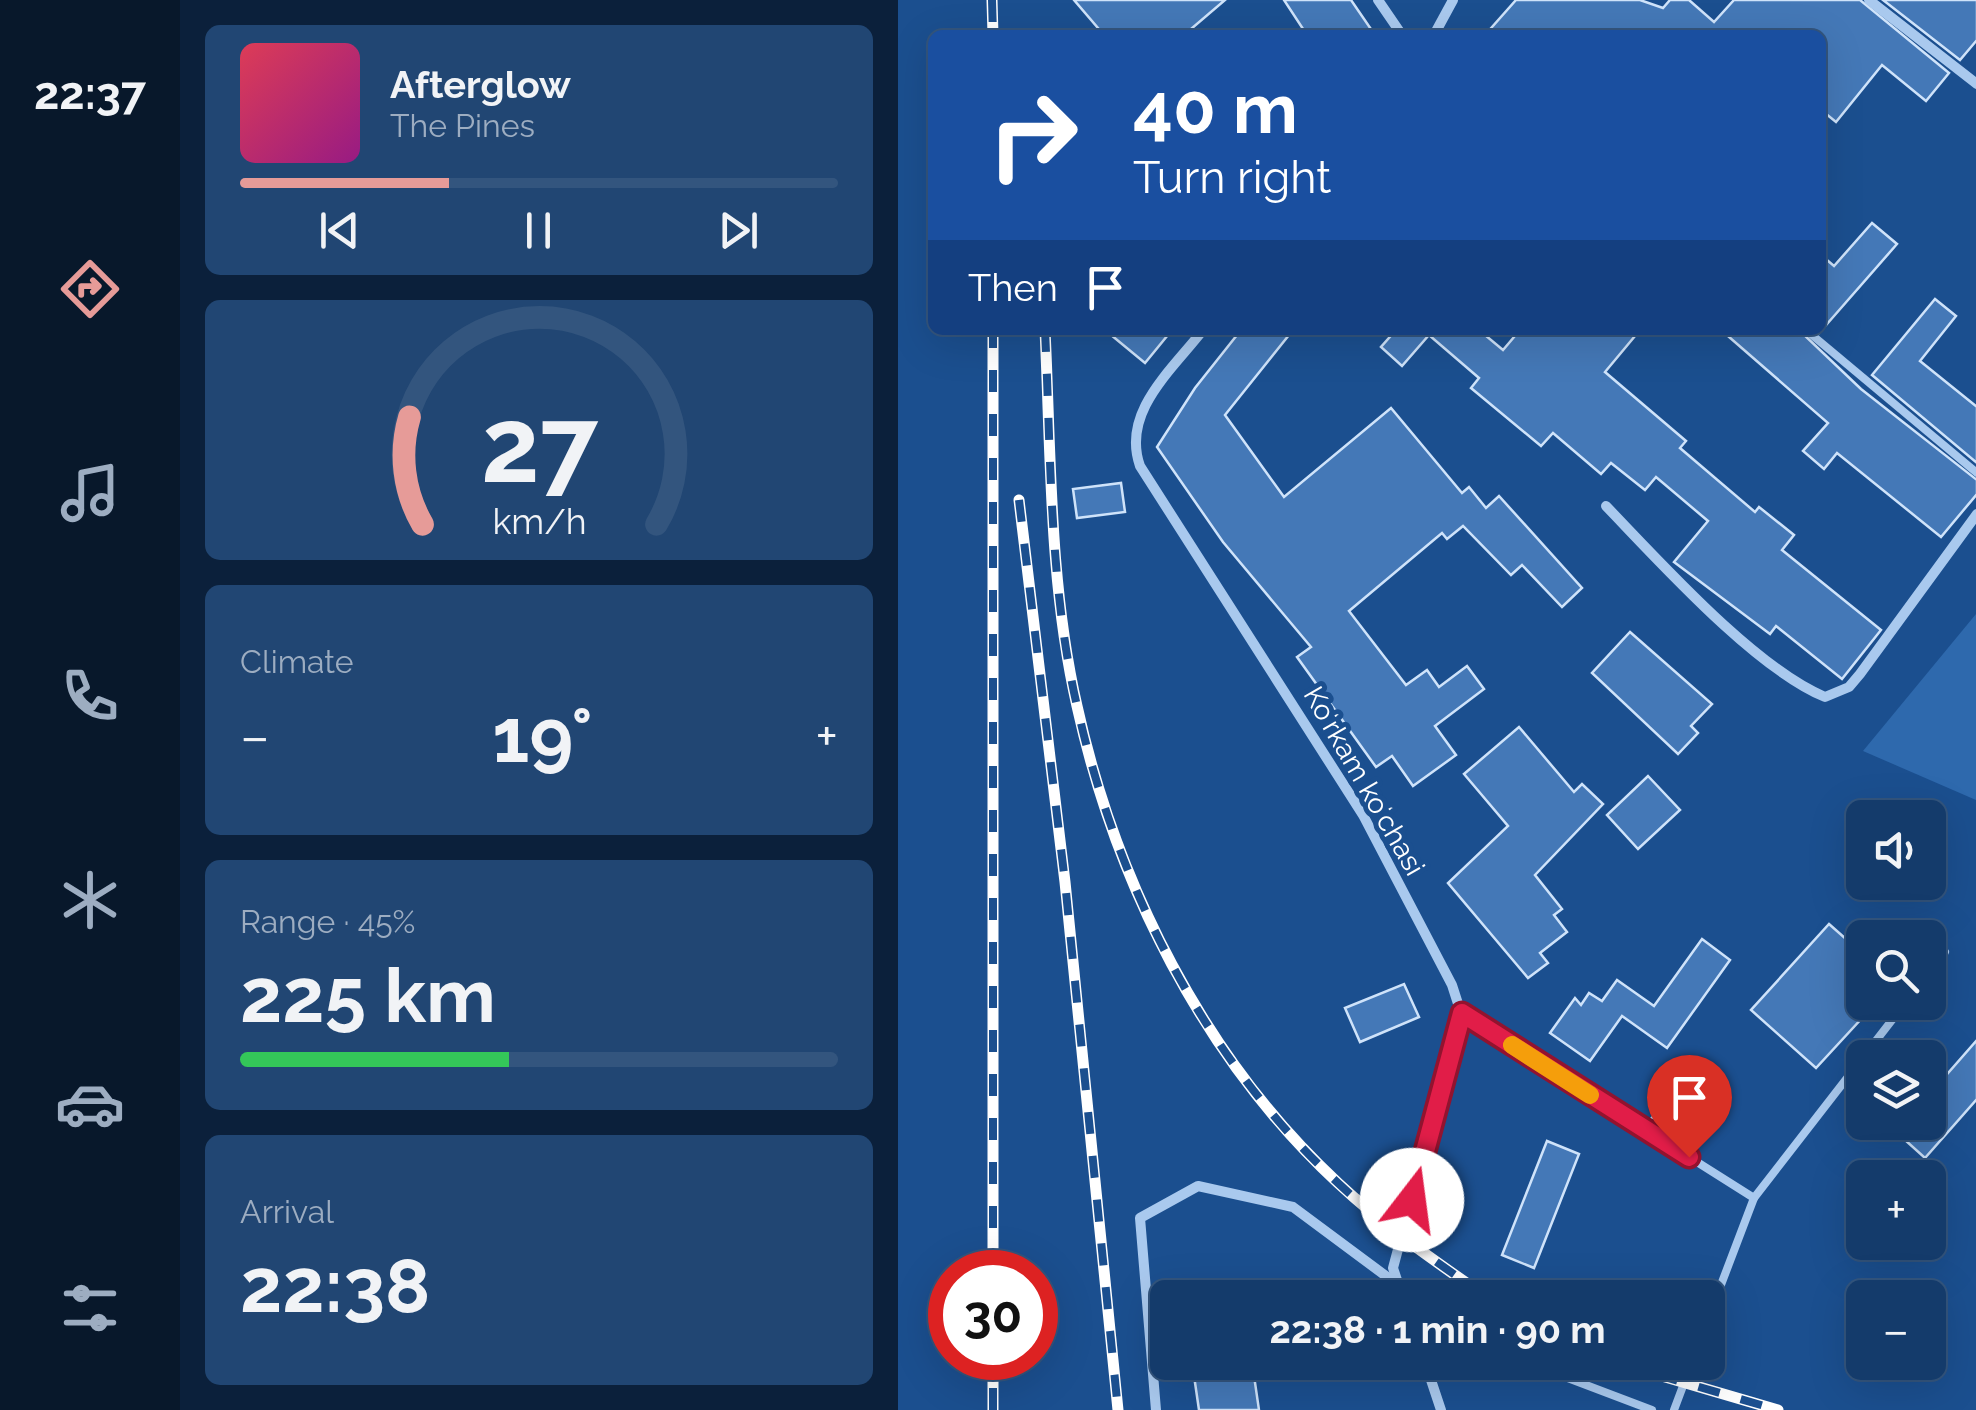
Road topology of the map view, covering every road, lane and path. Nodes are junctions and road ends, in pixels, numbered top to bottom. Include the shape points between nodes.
1 (1378, 0) edge
2 (1453, 0) edge
3 (1869, 0) edge
4 (1399, 30) edge
5 (1437, 30) edge
6 (1976, 84) edge
7 (1200, 335) edge
8 (1812, 335) edge
9 (1976, 473) edge
10 (1606, 506) dead end
11 (1976, 514) edge
12 (1462, 1013) junction
13 (1892, 1020) edge
14 (1754, 1198) junction
15 (1392, 1280) edge
16 (1397, 1280) edge
17 (1723, 1280) edge
18 (1150, 1338) edge
19 (1154, 1380) edge
20 (1431, 1380) edge
21 (1574, 1380) edge
22 (1685, 1380) edge
23 (1156, 1410) edge
24 (1441, 1410) edge
25 (1652, 1410) edge
26 (1674, 1410) edge

1 - 4 street
2 - 5 street
3 - 6 street
7 - 12 street, Koʻrkam koʻchasi via 1140,410 1133,445 1140,466 1363,815
8 - 9 lane
10 - 11 street via 1784,675 1825,697 1860,674
12 - 14 lane
12 - 16 street via 1393,1268
13 - 14 lane
14 - 17 lane
15 - 18 street via 1293,1207 1198,1186 1140,1218
19 - 23 street
20 - 24 street
21 - 25 lane
22 - 26 lane

